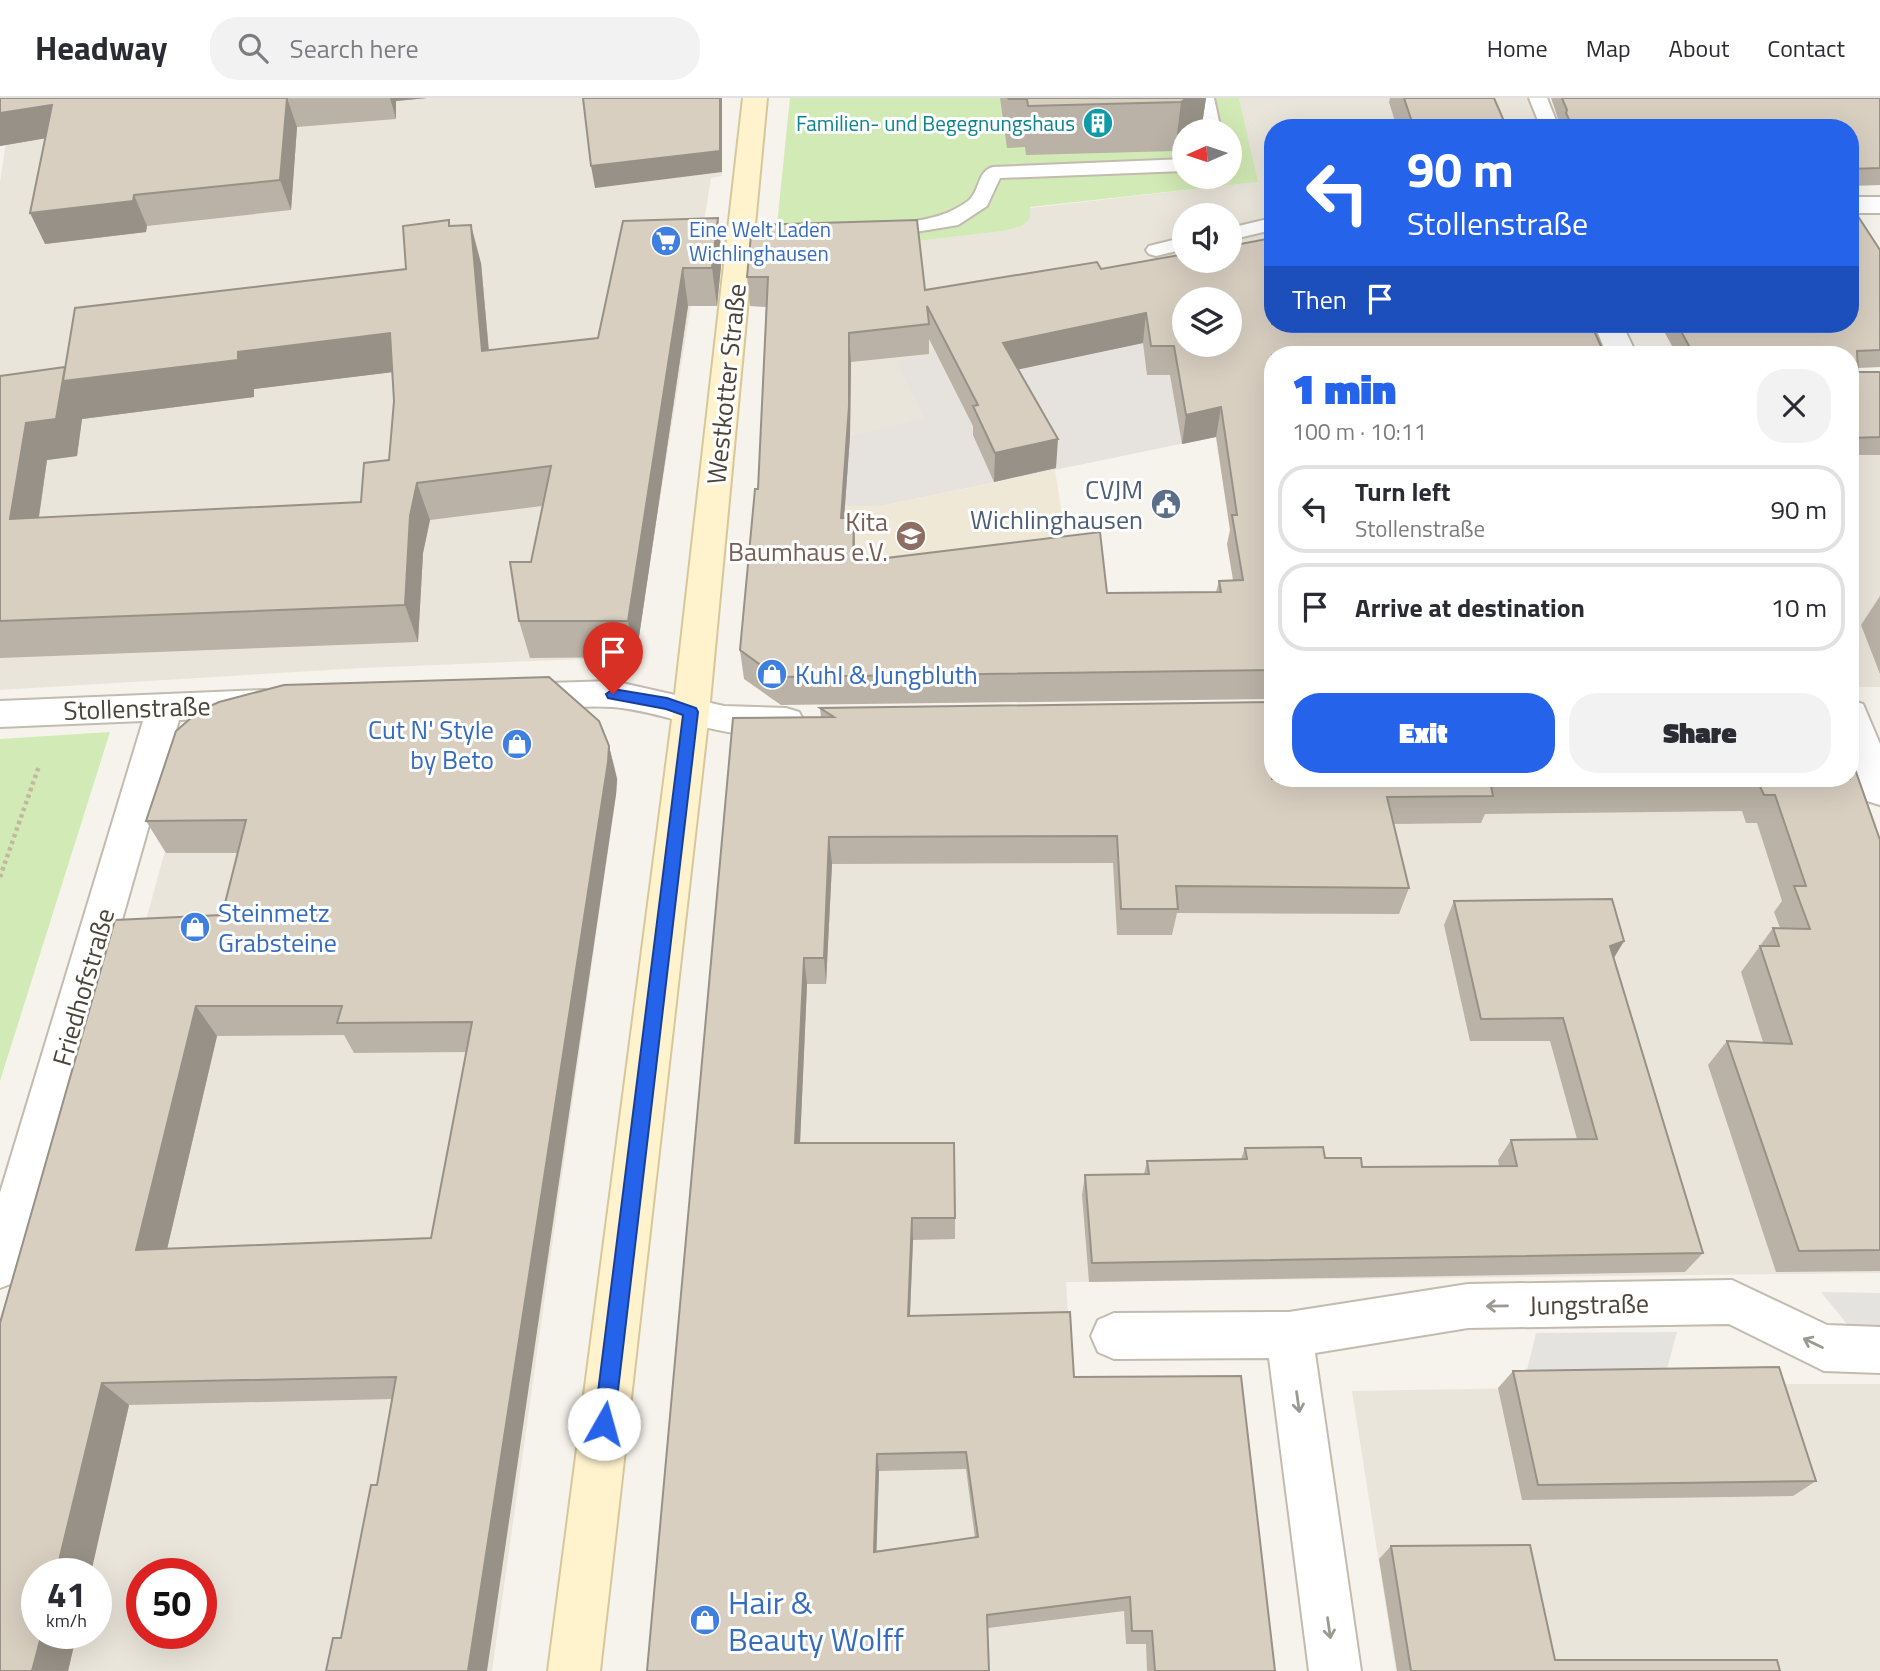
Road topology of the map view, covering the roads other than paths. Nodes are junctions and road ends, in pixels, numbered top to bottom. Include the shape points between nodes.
1 (755, 98) edge
2 (1205, 98) edge
3 (1538, 98) edge
4 (1209, 119) edge
5 (1546, 119) edge
6 (1172, 166) edge
7 (1859, 205) edge
8 (1880, 205) edge
9 (1264, 226) edge
10 (1242, 231) edge
11 (858, 235) edge
12 (1172, 246) edge
13 (1156, 250) dead end
14 (487, 698) edge
15 (291, 703) edge
16 (165, 706) junction
17 (691, 712) junction
18 (1859, 713) edge
19 (1880, 713) edge
20 (0, 714) edge
21 (818, 721) edge
22 (1859, 736) edge
23 (1880, 791) edge
24 (0, 1267) edge
25 (1289, 1335) junction
26 (1114, 1336) dead end
27 (1880, 1350) edge
28 (573, 1671) edge
29 (1335, 1671) edge

1 - 17 main road, Westkotter Straße via 747,243
2 - 4 lane
3 - 5 lane
6 - 11 lane via 993,173 980,202 951,221
7 - 8 street
9 - 10 lane
12 - 13 lane
14 - 17 street via 613,694
15 - 16 street, Stollenstraße
16 - 20 street, Stollenstraße
16 - 24 street, Friedhofstraße
17 - 21 street via 724,719
17 - 28 main road, Westkotter Straße
18 - 19 street
22 - 23 street
25 - 26 street, Jungstraße
27 -> 25 street, Jungstraße via 1824,1349 1732,1302 1468,1306
25 -> 29 street

